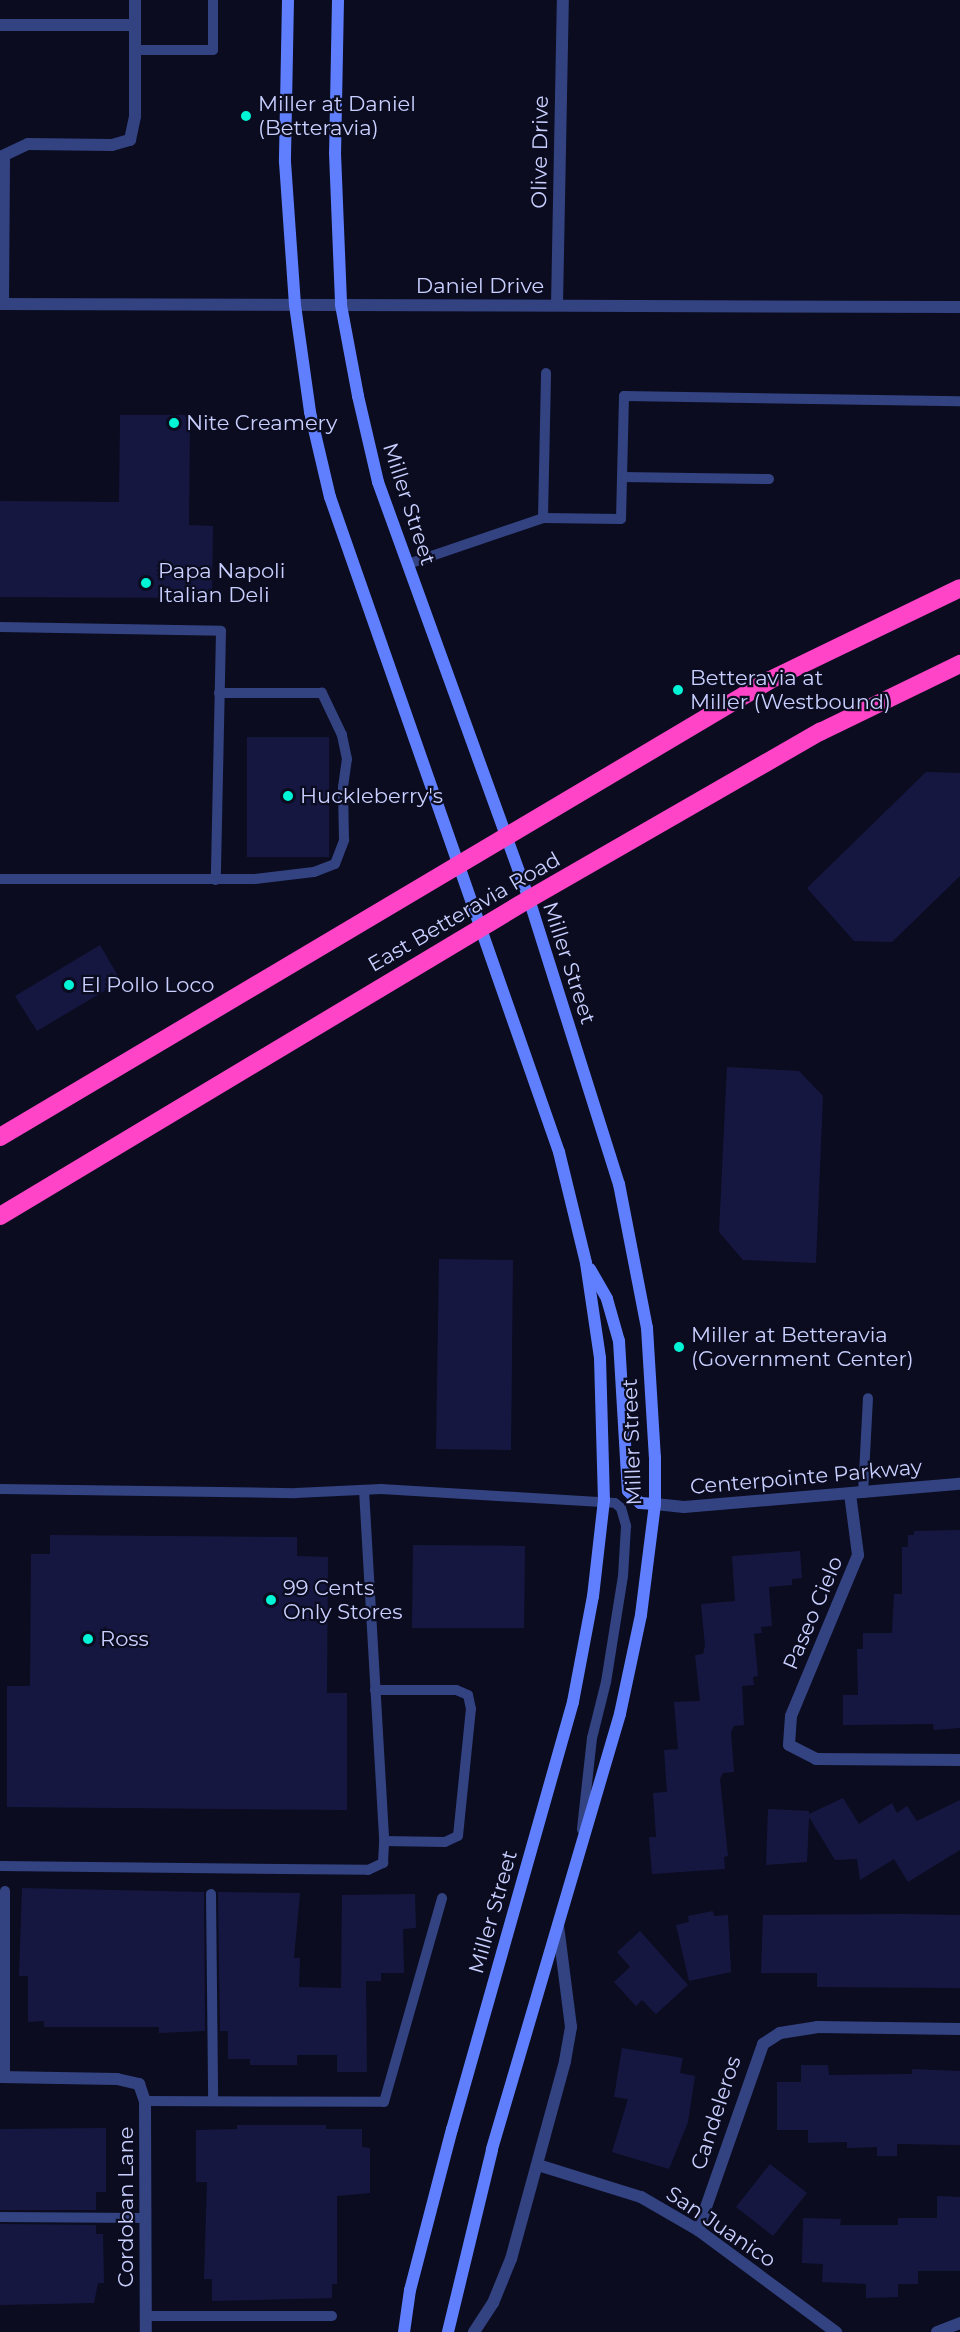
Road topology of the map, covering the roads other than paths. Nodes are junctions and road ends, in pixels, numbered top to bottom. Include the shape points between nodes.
1 (135, 0) edge
2 (213, 0) edge
3 (288, 0) edge
4 (338, 0) edge
5 (563, 0) edge
6 (0, 25) edge
7 (135, 25) junction
8 (135, 50) junction
9 (2, 157) edge
10 (1, 304) edge
11 (295, 305) junction
12 (341, 305) junction
13 (557, 305) junction
14 (960, 307) edge
15 (546, 373) dead end
16 (960, 401) edge
17 (622, 477) junction
18 (769, 479) dead end
19 (543, 518) junction
20 (408, 564) junction
21 (960, 588) edge
22 (0, 627) edge
23 (960, 664) edge
24 (219, 693) junction
25 (506, 836) junction
26 (460, 864) junction
27 (0, 879) edge
28 (216, 880) junction
29 (529, 899) junction
30 (482, 927) junction
31 (0, 1137) edge
32 (0, 1216) edge
33 (586, 1263) junction
34 (868, 1398) dead end
35 (960, 1484) edge
36 (0, 1489) edge
37 (364, 1490) junction
38 (856, 1494) junction
39 (604, 1500) junction
40 (655, 1504) junction
41 (375, 1690) junction
42 (960, 1760) edge
43 (384, 1841) junction
44 (581, 1841) junction
45 (0, 1866) edge
46 (5, 1891) dead end
47 (211, 1894) dead end
48 (442, 1898) dead end
49 (557, 1921) junction
50 (960, 2029) edge
51 (2, 2077) edge
52 (145, 2101) junction
53 (213, 2101) junction
54 (538, 2165) junction
55 (0, 2217) edge
56 (146, 2218) junction
57 (698, 2230) junction
58 (146, 2316) junction
59 (332, 2316) dead end
60 (960, 2322) edge
61 (146, 2332) edge
62 (404, 2332) edge
63 (448, 2332) edge
64 (474, 2332) edge
65 (836, 2332) edge
66 (937, 2332) edge

1 - 7 street
2 - 8 lane via 213,50
3 - 11 street, Miller Street via 285,162
4 - 12 street, Miller Street via 335,153
5 - 13 street, Olive Drive
6 - 7 street
7 - 8 street
8 - 9 street via 135,116 130,140 112,145 28,144
9 - 10 street
10 - 11 street, Daniel Drive
11 - 12 street, Daniel Drive
11 - 26 street, Miller Street via 310,412 330,497
12 - 13 street, Daniel Drive
12 - 20 street, Miller Street via 378,482
13 - 14 street, Daniel Drive
15 - 19 lane
16 - 17 lane via 624,396
17 - 18 lane
17 - 19 lane via 621,519
19 - 20 lane
20 - 25 street, Miller Street
21 - 25 highway, East Betteravia Road via 770,680
22 - 24 lane via 220,631
23 - 29 highway, East Betteravia Road via 820,732
24 - 28 lane
24 - 28 lane via 322,693 346,747 344,840 340,858 326,869
25 - 26 highway, East Betteravia Road
25 - 29 street, Miller Street
26 - 30 street, Miller Street
26 - 31 highway, East Betteravia Road
27 - 28 lane
29 - 30 highway, East Betteravia Road
29 - 40 street, Miller Street via 619,1184 632,1243 647,1328
30 - 32 highway, East Betteravia Road
30 - 33 street, Miller Street via 559,1152
33 - 39 street, Miller Street via 600,1358
33 - 40 street via 607,1299 618,1341 628,1491 640,1503
34 - 38 lane
35 - 38 street, Centerpointe Parkway
36 - 37 lane via 296,1493
37 - 39 lane
37 - 41 lane
38 - 40 street, Centerpointe Parkway via 684,1507
38 - 42 street, Paseo Cielo via 858,1555 791,1716 789,1745 816,1759
39 - 44 lane, Miller Street via 621,1508 626,1526 623,1576 606,1682 592,1738
39 - 62 street, Miller Street via 594,1596 573,1702 452,2129 410,2290
40 - 44 street, Miller Street via 641,1615 620,1714
41 - 43 lane
41 - 43 lane via 456,1690 468,1695 471,1709 458,1836 445,1842
43 - 45 lane via 383,1863 368,1870
44 - 49 street, Miller Street
46 - 51 lane
47 - 53 lane
48 - 53 lane via 384,2102
49 - 54 street, Miller Street via 571,2027
49 - 63 street, Miller Street via 492,2150
50 - 57 street, Candeleros via 817,2027 780,2033 763,2044
51 - 52 street, Cordoban Lane via 117,2079 139,2084
52 - 53 lane
52 - 56 street, Cordoban Lane
54 - 57 street, San Juanico via 641,2197
54 - 64 street, Miller Street via 511,2259 493,2303
55 - 56 lane
56 - 58 street, Cordoban Lane
57 - 65 street, San Juanico
58 - 59 lane
58 - 61 street, Cordoban Lane
60 - 66 street

